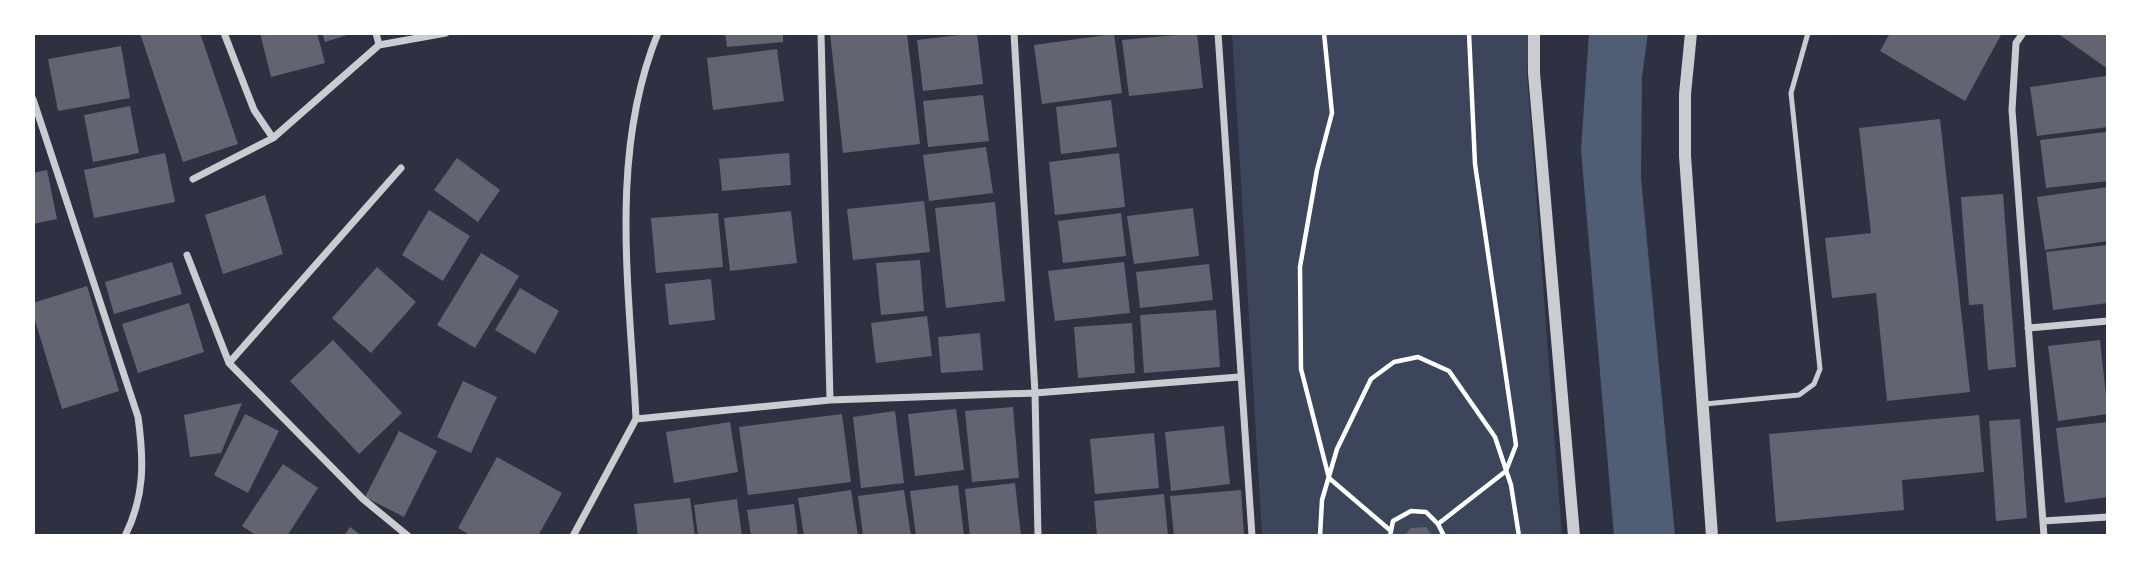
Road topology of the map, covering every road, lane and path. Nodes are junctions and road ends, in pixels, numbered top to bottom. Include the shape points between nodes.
1 (224, 33) edge
2 (376, 33) edge
3 (446, 33) edge
4 (658, 33) edge
5 (821, 33) edge
6 (1014, 33) edge
7 (1218, 33) edge
8 (1324, 33) edge
9 (1469, 33) edge
10 (1534, 33) edge
11 (1690, 33) edge
12 (1808, 33) edge
13 (2023, 33) edge
14 (379, 45) junction
15 (33, 99) edge
16 (273, 138) junction
17 (401, 168) dead end
18 (193, 179) dead end
19 (187, 255) dead end
20 (2108, 321) edge
21 (2028, 328) junction
22 (229, 363) junction
23 (1239, 377) junction
24 (1035, 393) junction
25 (830, 400) junction
26 (1702, 404) junction
27 (636, 419) junction
28 (1506, 471) junction
29 (1329, 478) junction
30 (2108, 517) edge
31 (2043, 522) junction
32 (1438, 524) junction
33 (1391, 533) edge
34 (125, 536) edge
35 (408, 536) edge
36 (573, 536) edge
37 (1038, 536) edge
38 (1252, 536) edge
39 (1320, 536) edge
40 (1444, 536) edge
41 (1519, 536) edge
42 (1574, 536) edge
43 (1712, 536) edge
44 (2044, 536) edge

1 - 16 street via 254,110
2 - 14 street
3 - 14 street
4 - 27 street via 632,117 626,191
5 - 25 street
6 - 24 street
7 - 23 street
8 - 29 path via 1332,113 1300,267 1300,343 1301,369
9 - 28 path via 1475,164 1516,445
10 - 42 street
11 - 26 street via 1685,156
12 - 26 lane via 1791,93 1820,369 1814,384 1799,396
13 - 21 street via 2016,43 2012,110
14 - 16 street
15 - 34 street via 138,417 143,458 137,512
16 - 18 street
17 - 22 street
19 - 22 street
20 - 21 street
21 - 31 street
22 - 35 street via 363,499
23 - 24 street
23 - 38 street
24 - 25 street
24 - 37 street
25 - 27 street
26 - 43 street
27 - 36 street
28 - 29 path via 1495,438 1449,371 1418,357 1394,362 1371,379 1337,449
28 - 32 path
28 - 41 path
29 - 33 path
29 - 39 path via 1322,500
30 - 31 street
31 - 44 street
32 - 33 path via 1426,512 1411,511 1393,521
32 - 40 path

